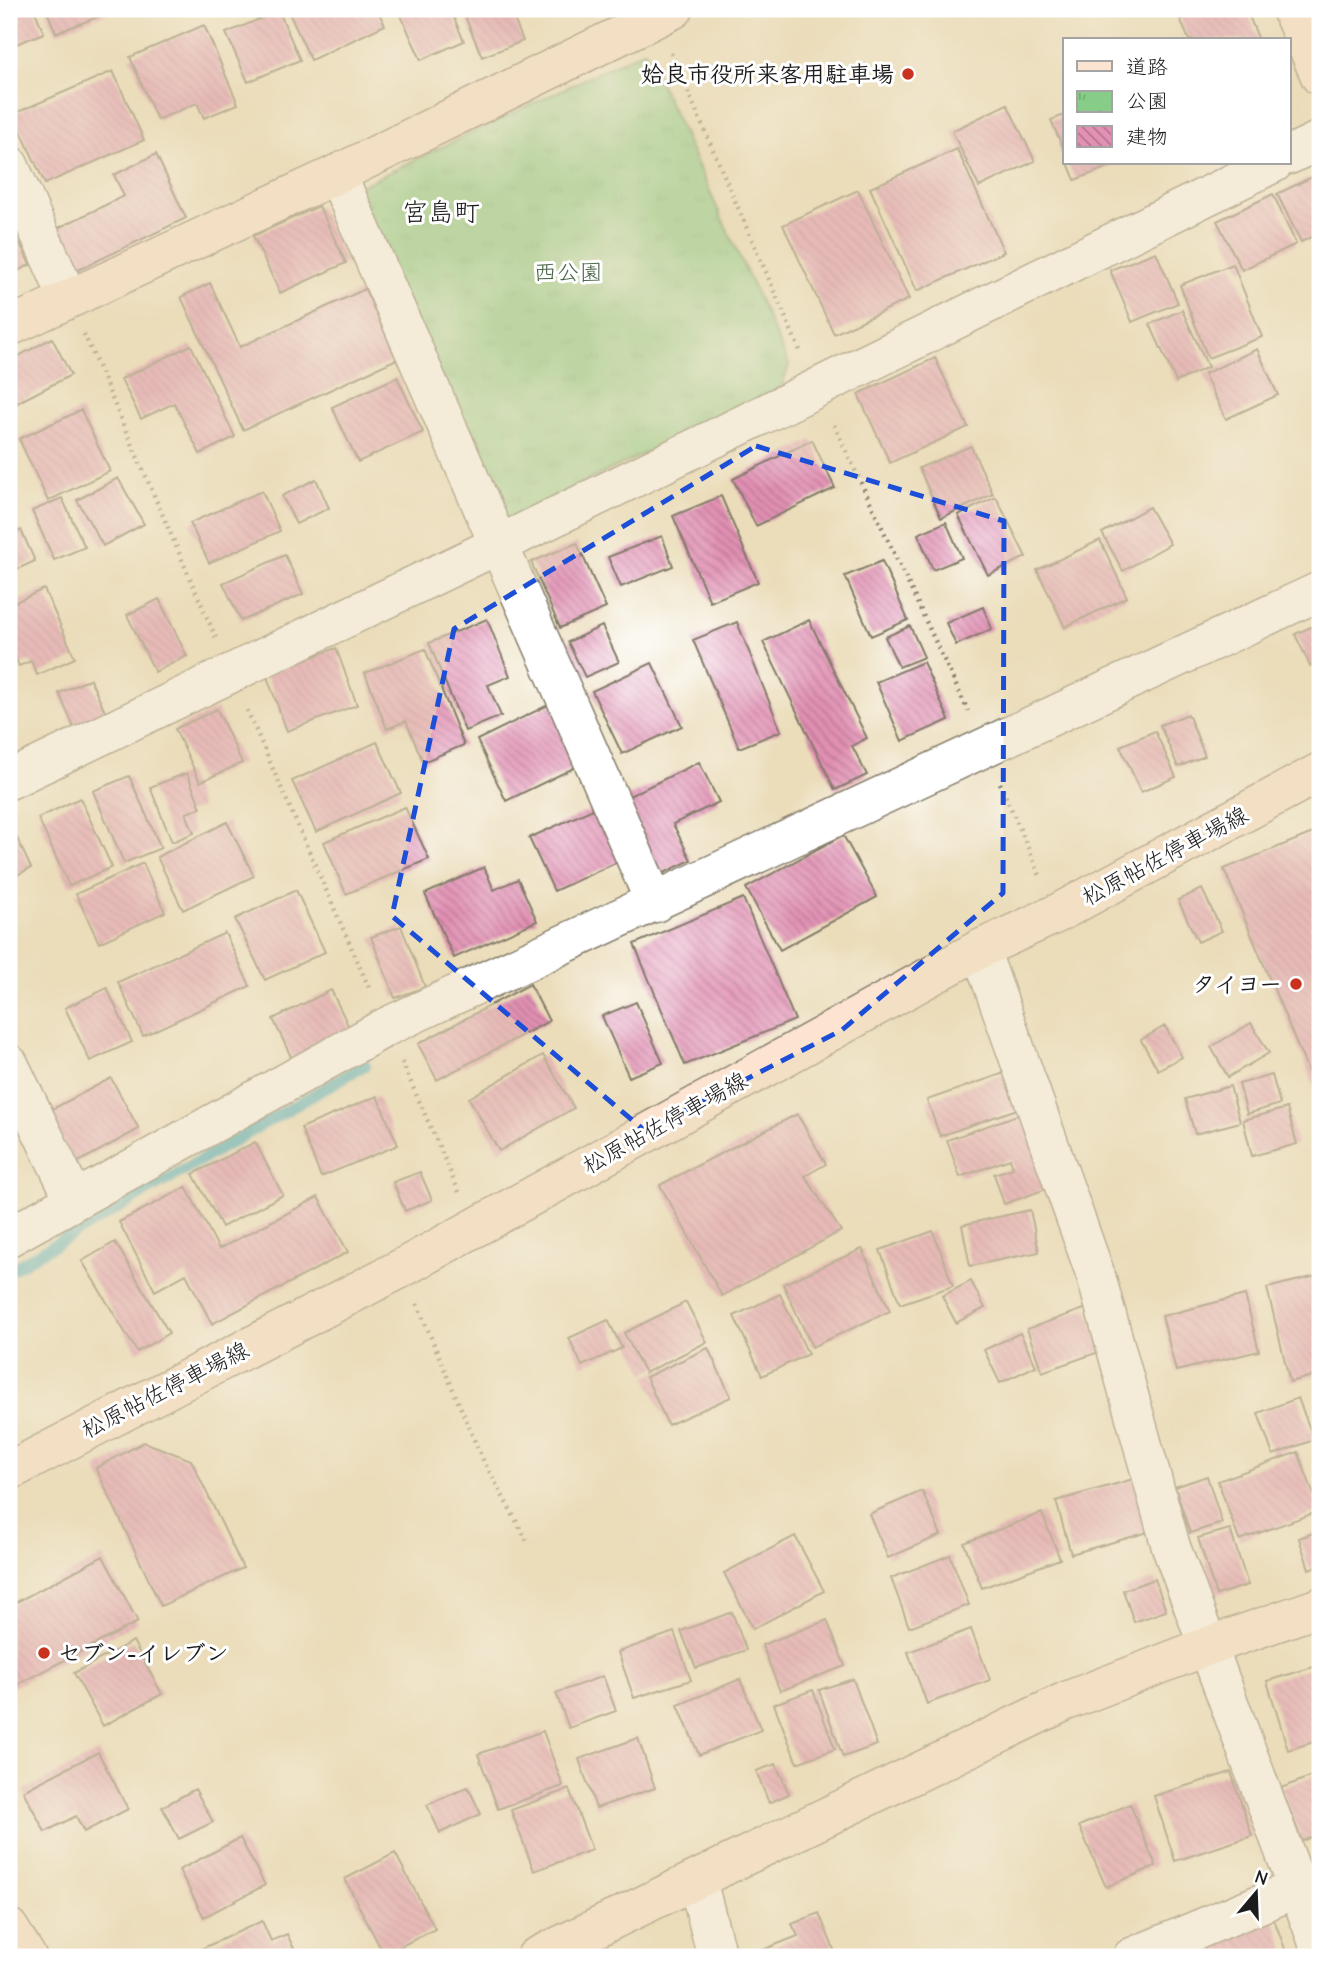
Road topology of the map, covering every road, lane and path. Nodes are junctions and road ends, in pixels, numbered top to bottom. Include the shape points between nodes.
1 (1291, 9) edge
2 (665, 13) edge
3 (1320, 76) edge
4 (1320, 140) edge
5 (1290, 155) edge
6 (9, 164) edge
7 (1272, 164) edge
8 (337, 174) junction
9 (68, 298) junction
10 (9, 327) edge
11 (817, 389) junction
12 (500, 544) junction
13 (1320, 591) edge
14 (230, 672) junction
15 (984, 747) junction
16 (1320, 772) edge
17 (9, 780) edge
18 (655, 903) junction
19 (1056, 914) junction
20 (980, 949) junction
21 (386, 1027) junction
22 (9, 1064) edge
23 (74, 1199) junction
24 (474, 1228) junction
25 (9, 1237) edge
26 (402, 1268) junction
27 (9, 1471) edge
28 (528, 1544) dead end
29 (1320, 1607) edge
30 (1208, 1646) junction
31 (696, 1880) junction
32 (1298, 1888) junction
33 (9, 1928) edge
34 (1320, 1948) edge
35 (27, 1957) edge
36 (536, 1957) edge
37 (717, 1957) edge
38 (1132, 1957) edge

1 - 3 street
2 - 8 street
2 - 11 path
4 - 5 street
6 - 9 street
7 - 11 street
8 - 9 street
8 - 12 street
9 - 10 street
9 - 14 path
11 - 12 street
11 - 15 path
12 - 14 street
12 - 18 street
13 - 15 street
14 - 17 street
14 - 21 path
15 - 18 street
15 - 19 path
16 - 19 street, 松原帖佐停車場線
18 - 21 street
19 - 20 street, 松原帖佐停車場線
20 - 24 street, 松原帖佐停車場線
20 - 30 street via 1096,1276 1171,1547
21 - 23 street
21 - 24 path
22 - 23 street
23 - 25 street
24 - 26 street, 松原帖佐停車場線
26 - 27 street, 松原帖佐停車場線
26 - 28 path via 481,1456
29 - 30 street
30 - 31 street via 1066,1701
30 - 32 street
31 - 36 street
31 - 37 street
32 - 34 street
32 - 38 street
33 - 35 street

